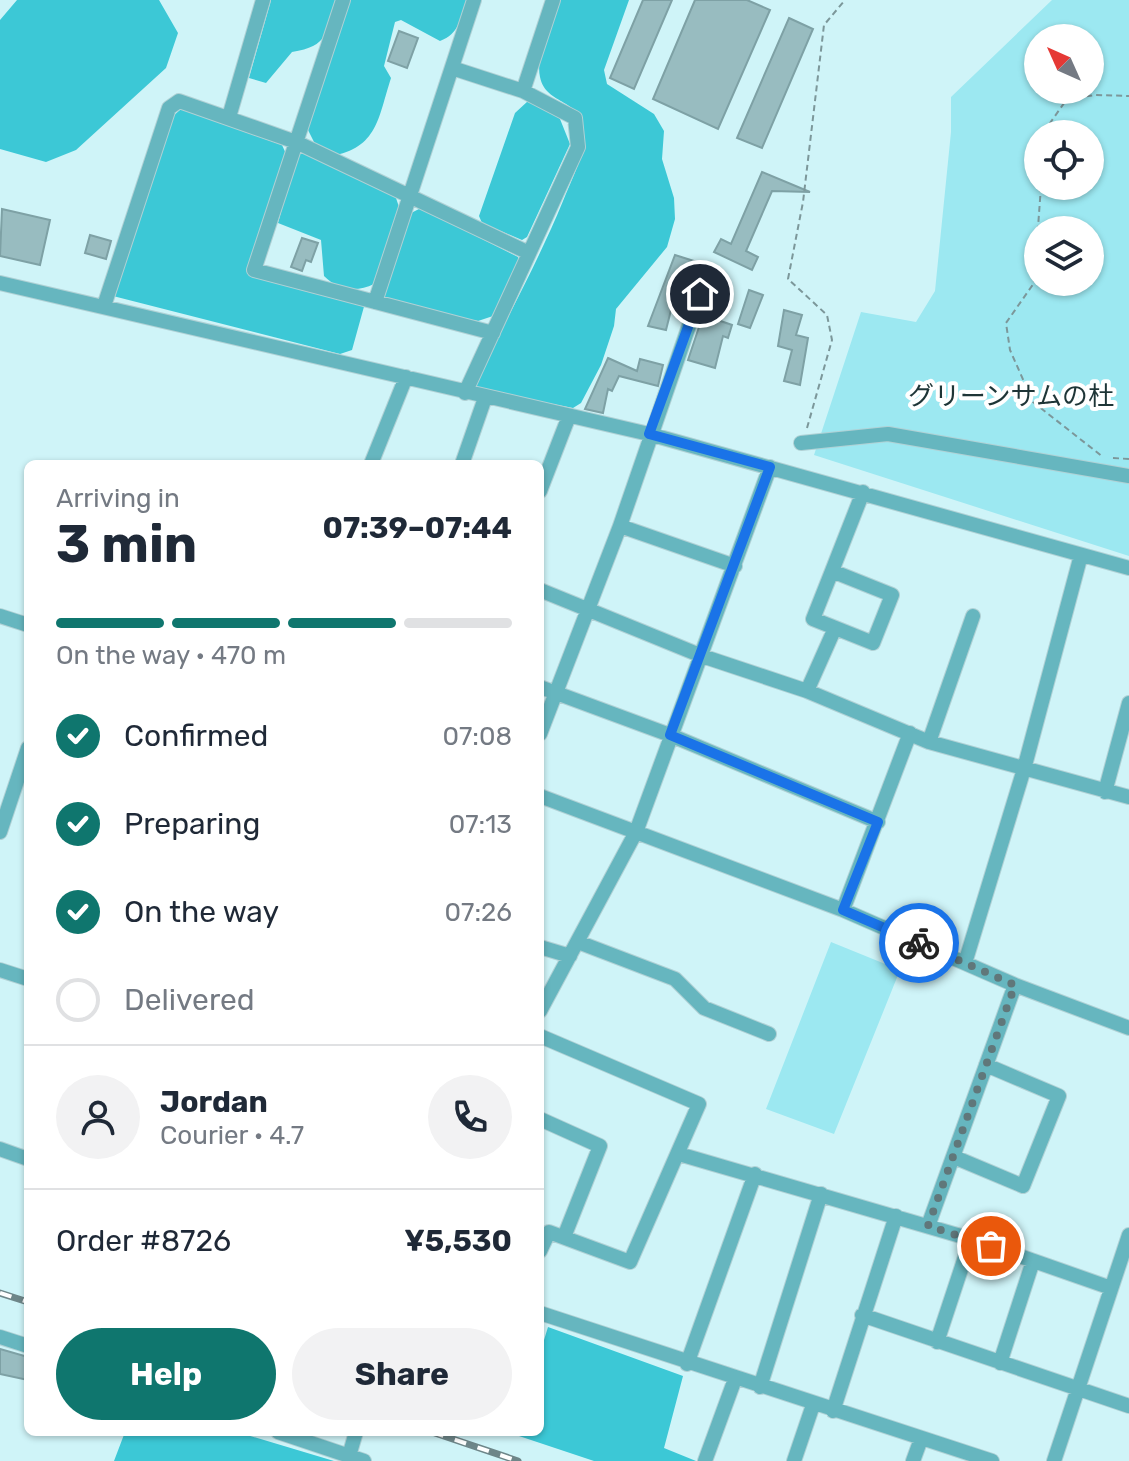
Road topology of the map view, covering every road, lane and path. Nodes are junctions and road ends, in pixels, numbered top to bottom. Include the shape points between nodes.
1 (263, 0) edge
2 (343, 0) edge
3 (474, 0) edge
4 (553, 0) edge
5 (845, 0) edge
6 (452, 68) junction
7 (523, 91) junction
8 (1129, 96) edge
9 (229, 117) junction
10 (1052, 120) edge
11 (296, 142) junction
12 (410, 196) junction
13 (1040, 200) edge
14 (529, 253) junction
15 (0, 283) edge
16 (700, 294) dead end
17 (375, 302) junction
18 (104, 306) junction
19 (493, 333) junction
20 (406, 377) junction
21 (465, 393) junction
22 (485, 398) junction
23 (569, 416) junction
24 (649, 434) junction
25 (801, 443) joint
26 (1129, 459) edge
27 (373, 460) edge
28 (463, 460) edge
29 (770, 467) junction
30 (1129, 476) edge
31 (544, 481) edge
32 (863, 492) junction
33 (620, 526) junction
34 (1081, 555) junction
35 (735, 566) junction
36 (1129, 568) edge
37 (832, 571) junction
38 (544, 592) edge
39 (587, 609) junction
40 (0, 616) edge
41 (973, 616) dead end
42 (24, 624) edge
43 (835, 628) junction
44 (702, 656) junction
45 (544, 688) edge
46 (807, 691) junction
47 (555, 692) junction
48 (1129, 703) edge
49 (544, 723) edge
50 (910, 733) junction
51 (670, 735) junction
52 (929, 742) junction
53 (24, 760) edge
54 (1024, 769) junction
55 (1105, 792) junction
56 (1129, 797) edge
57 (544, 798) edge
58 (878, 822) junction
59 (0, 832) edge
60 (636, 832) junction
61 (843, 910) junction
62 (578, 942) junction
63 (544, 948) edge
64 (570, 956) junction
65 (965, 963) junction
66 (0, 970) edge
67 (24, 978) edge
68 (1015, 985) junction
69 (544, 1004) edge
70 (1129, 1028) edge
71 (769, 1034) dead end
72 (544, 1038) edge
73 (986, 1065) junction
74 (544, 1121) edge
75 (0, 1149) edge
76 (679, 1154) junction
77 (954, 1157) junction
78 (24, 1158) edge
79 (755, 1174) junction
80 (821, 1194) junction
81 (896, 1216) junction
82 (928, 1226) junction
83 (1129, 1235) edge
84 (564, 1237) junction
85 (971, 1239) junction
86 (544, 1243) edge
87 (1033, 1261) junction
88 (1111, 1288) junction
89 (544, 1314) edge
90 (862, 1315) junction
91 (0, 1337) edge
92 (937, 1342) junction
93 (24, 1345) edge
94 (1000, 1363) junction
95 (687, 1364) junction
96 (735, 1379) junction
97 (760, 1387) junction
98 (1078, 1391) junction
99 (813, 1405) junction
100 (1129, 1406) edge
101 (833, 1411) junction
102 (290, 1436) edge
103 (356, 1436) edge
104 (921, 1439) junction
105 (356, 1459) edge
106 (705, 1461) edge
107 (794, 1461) edge
108 (913, 1461) edge
109 (992, 1461) edge
110 (1054, 1461) edge

1 - 9 street
2 - 11 street
3 - 6 street
4 - 7 street
5 - 25 path via 824,25 788,279 827,315 832,340
6 - 7 street
6 - 12 street
7 - 14 street via 575,118 578,147
8 - 10 path via 1067,99
9 - 11 street
9 - 18 street via 179,101 169,108
11 - 12 street
11 - 17 street via 254,270
12 - 14 street
12 - 17 street
13 - 26 path via 1034,283 1006,323 1010,350 1033,402 1104,458
14 - 19 street
15 - 18 street
16 - 24 street
17 - 19 street
18 - 20 street
19 - 21 street
20 - 21 street
20 - 27 street
21 - 22 street
22 - 23 street
22 - 28 street
23 - 24 street
23 - 31 street
24 - 29 street
24 - 33 street
25 - 30 street via 888,434
29 - 32 street
29 - 35 street
32 - 34 street
32 - 37 street
33 - 35 street
33 - 39 street
34 - 36 street
34 - 54 street
35 - 44 street
37 - 43 street via 813,619
37 - 43 street via 892,595 873,643
38 - 39 street
39 - 44 street
39 - 47 street
40 - 42 street
41 - 52 street
43 - 46 street
44 - 46 street
44 - 51 street
45 - 47 street
46 - 50 street
47 - 49 street
47 - 51 street
48 - 55 street
50 - 52 street
50 - 58 street
51 - 58 street
51 - 60 street
52 - 54 street
53 - 59 street
54 - 55 street
54 - 65 street
55 - 56 street
57 - 60 street
58 - 61 street
60 - 61 street
60 - 62 street
61 - 65 street
62 - 64 street
62 - 71 street via 675,979 704,1008
63 - 64 street
64 - 69 street
65 - 68 street
66 - 67 street
68 - 70 street
68 - 73 street
72 - 76 street via 699,1104
73 - 77 street
73 - 77 street via 1059,1096 1023,1186
74 - 84 street via 600,1146
75 - 78 street
76 - 79 street
76 - 84 street via 630,1262
77 - 82 street
79 - 80 street
79 - 95 street
80 - 81 street
80 - 97 street
81 - 82 street
81 - 90 street
82 - 85 street
83 - 88 street
84 - 86 street via 549,1232
85 - 87 street
85 - 92 street
87 - 88 street
87 - 94 street
88 - 98 street
89 - 95 street
90 - 92 street
90 - 101 street
91 - 93 street
92 - 94 street
94 - 98 street
95 - 96 street
96 - 97 street
96 - 106 street
97 - 99 street
98 - 100 street
98 - 110 street
99 - 101 street
99 - 107 street
101 - 104 street
102 - 105 street
103 - 105 street
104 - 108 street
104 - 109 street

